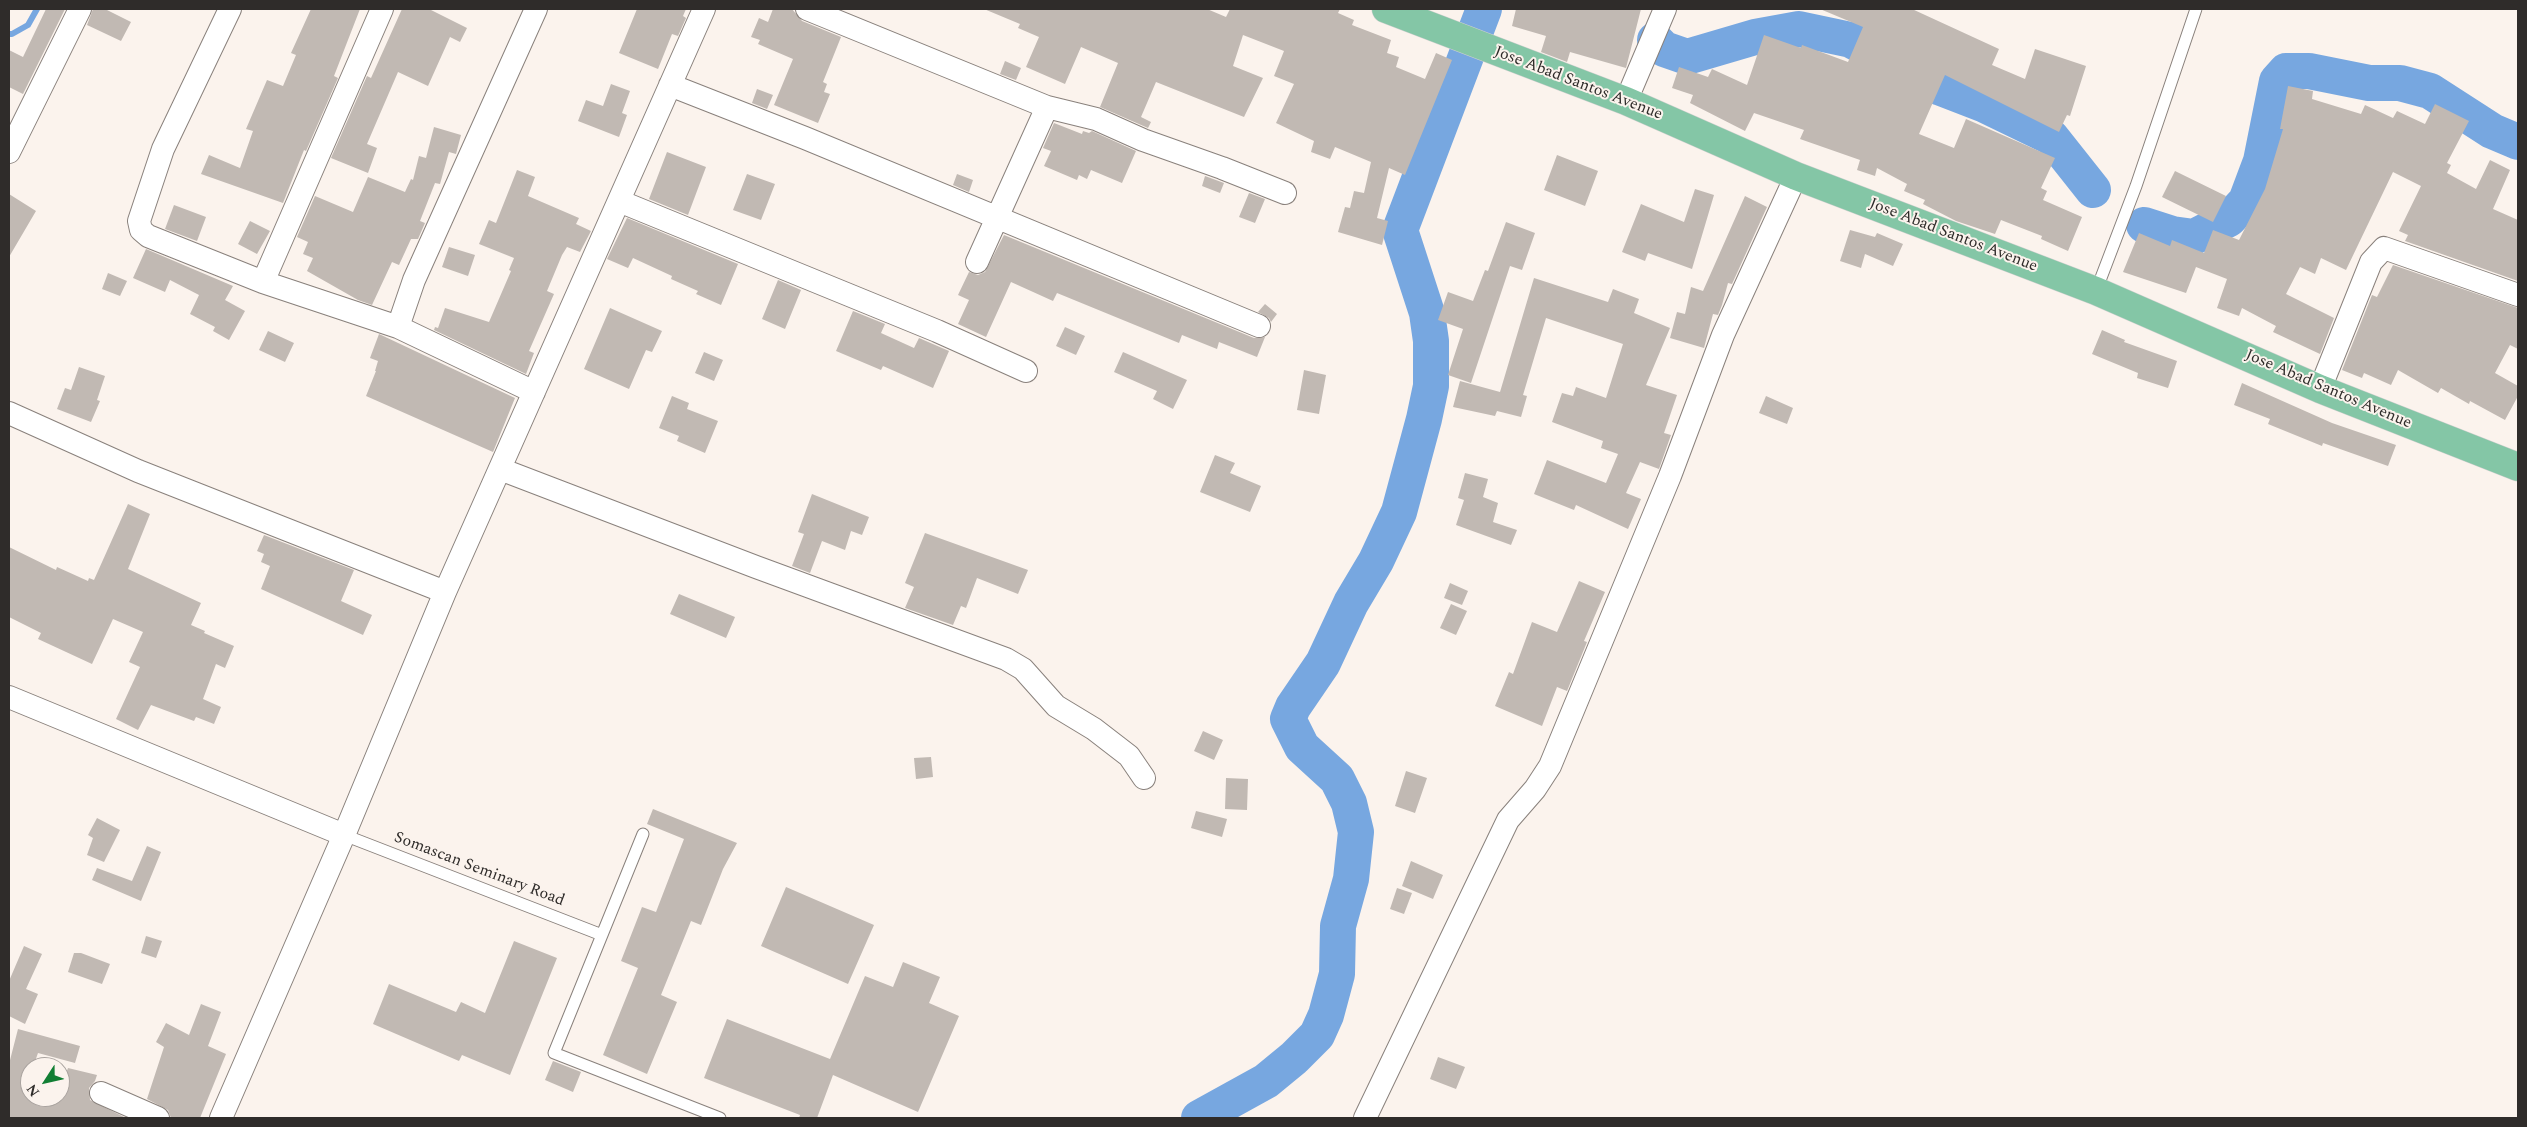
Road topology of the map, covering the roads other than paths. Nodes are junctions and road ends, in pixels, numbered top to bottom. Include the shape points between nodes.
1 (80, 9) edge
2 (230, 9) edge
3 (382, 9) edge
4 (536, 9) edge
5 (704, 9) edge
6 (807, 9) edge
7 (1386, 9) edge
8 (1665, 9) edge
9 (2196, 9) edge
10 (670, 85) junction
11 (1626, 101) junction
12 (1047, 107) junction
13 (9, 152) edge
14 (1796, 176) junction
15 (1285, 193) dead end
16 (619, 201) junction
17 (998, 218) junction
18 (977, 262) dead end
19 (263, 282) junction
20 (2096, 291) junction
21 (2518, 295) edge
22 (1260, 326) dead end
23 (398, 327) junction
24 (1026, 370) dead end
25 (2320, 389) junction
26 (534, 392) junction
27 (9, 413) edge
28 (2518, 467) edge
29 (500, 469) junction
30 (445, 592) junction
31 (9, 698) edge
32 (1144, 778) dead end
33 (643, 834) dead end
34 (344, 835) junction
35 (602, 934) junction
36 (101, 1093) dead end
37 (158, 1118) edge
38 (221, 1118) edge
39 (720, 1118) edge
40 (1365, 1118) edge

1 - 13 street
2 - 19 street via 163,149 139,221 141,230 148,236
3 - 19 street
4 - 23 street via 414,280
5 - 10 street
6 - 12 street
7 - 11 highway, Jose Abad Santos Avenue
8 - 11 street
9 - 20 lane via 2136,186
10 - 16 street
10 - 17 street
11 - 14 highway, Jose Abad Santos Avenue
12 - 15 street via 1096,119
12 - 17 street
14 - 20 highway, Jose Abad Santos Avenue
14 - 40 street via 1723,335 1670,476 1550,766 1508,820
16 - 24 street
16 - 26 street
17 - 18 street
17 - 22 street
19 - 23 street
20 - 25 highway, Jose Abad Santos Avenue
21 - 25 street via 2384,248 2371,262
23 - 26 street
25 - 28 highway, Jose Abad Santos Avenue
26 - 29 street
27 - 30 street via 138,470
29 - 30 street
29 - 32 street via 1006,659 1023,669 1056,706 1129,756
30 - 34 street
31 - 34 street
33 - 35 lane
34 - 35 lane, Somascan Seminary Road
34 - 38 street
35 - 39 lane via 554,1052
36 - 37 street

